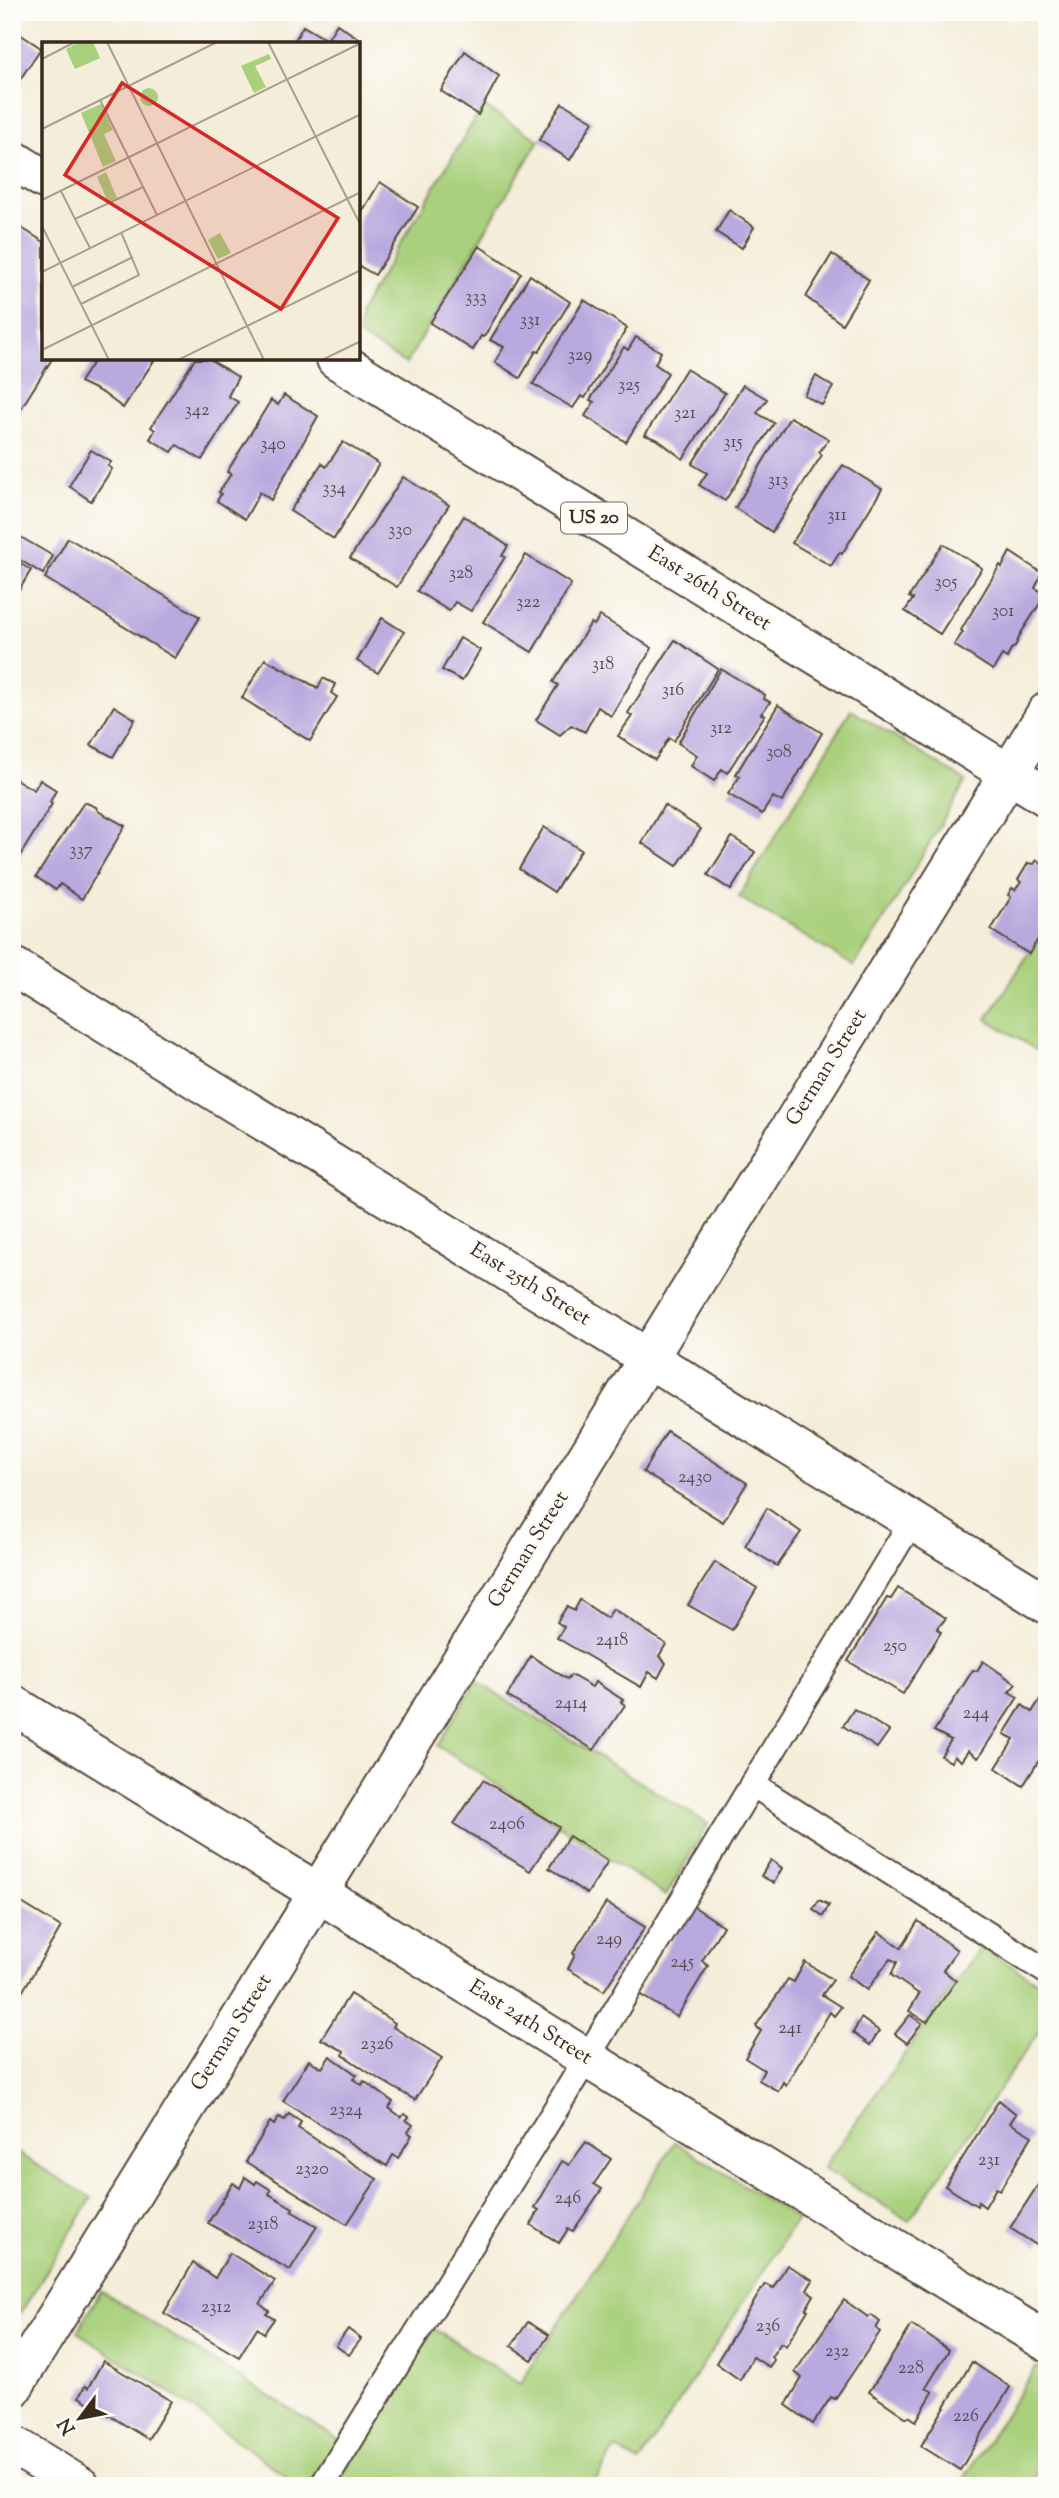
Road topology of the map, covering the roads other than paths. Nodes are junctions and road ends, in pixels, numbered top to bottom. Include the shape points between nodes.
1 (12, 159) edge
2 (42, 177) edge
3 (338, 360) edge
4 (1047, 712) edge
5 (1009, 773) junction
6 (1047, 797) edge
7 (12, 966) edge
8 (648, 1359) junction
9 (912, 1521) junction
10 (1047, 1604) edge
11 (12, 1704) edge
12 (752, 1784) junction
13 (319, 1892) junction
14 (1047, 1972) edge
15 (587, 2058) junction
16 (1047, 2342) edge
17 (12, 2389) edge
18 (12, 2444) edge
19 (80, 2486) edge
20 (322, 2486) edge

1 - 2 street
3 - 5 street, East 26th Street / US 20
4 - 5 street, German Street
5 - 6 street, East 26th Street / US 20
5 - 8 street, German Street
7 - 8 street, East 25th Street
8 - 9 street, East 25th Street
8 - 13 street, German Street
9 - 10 street, East 25th Street
9 - 12 lane
11 - 13 street, East 24th Street
12 - 14 lane
12 - 15 lane
13 - 15 street, East 24th Street
13 - 17 street, German Street
15 - 16 street, East 24th Street
15 - 20 lane
18 - 19 street

